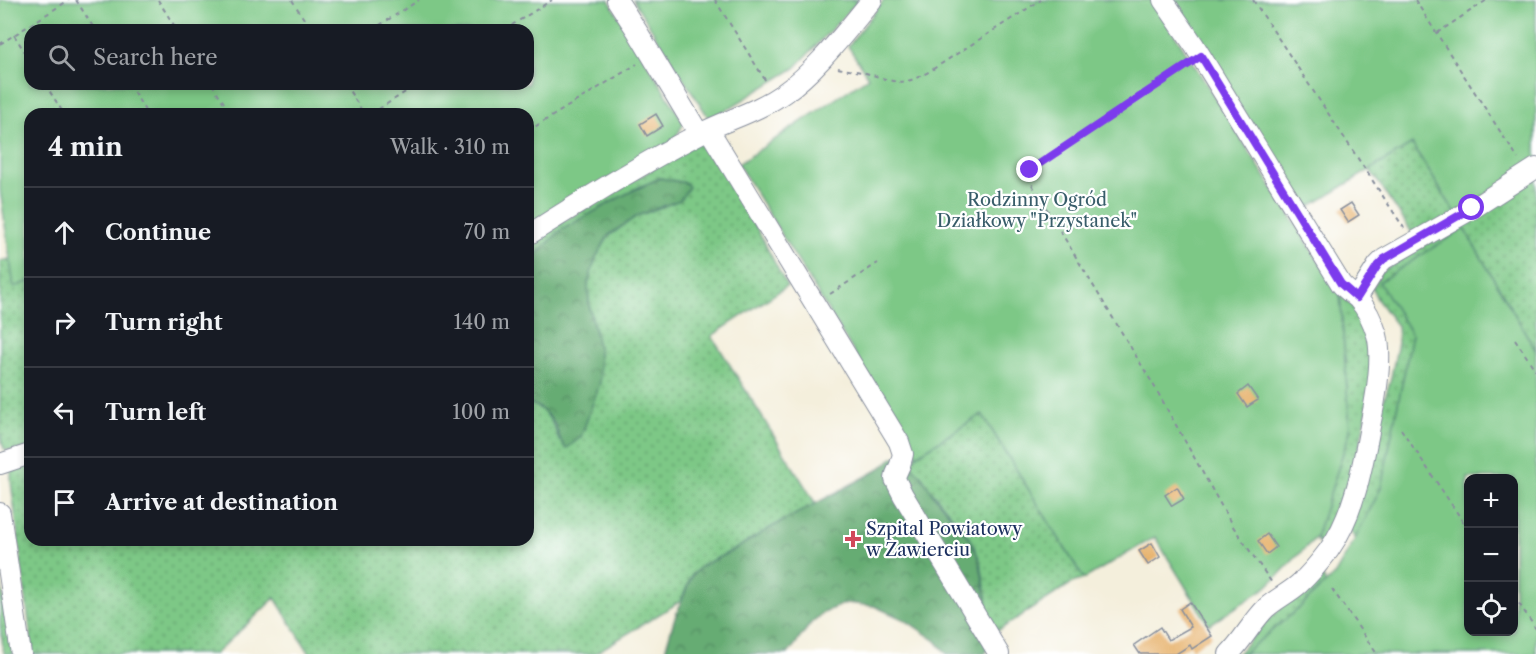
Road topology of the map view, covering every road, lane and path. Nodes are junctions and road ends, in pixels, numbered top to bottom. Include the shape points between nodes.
1 (69, 0) edge
2 (76, 0) edge
3 (158, 0) edge
4 (292, 0) edge
5 (419, 0) edge
6 (552, 0) edge
7 (617, 0) edge
8 (715, 0) edge
9 (872, 0) edge
10 (1041, 0) edge
11 (1163, 0) edge
12 (1253, 0) edge
13 (1415, 0) edge
14 (1487, 0) edge
15 (31, 24) edge
16 (91, 24) edge
17 (173, 24) edge
18 (307, 24) edge
19 (381, 24) edge
20 (514, 24) edge
21 (24, 29) edge
22 (1437, 33) junction
23 (14, 35) junction
24 (0, 44) edge
25 (24, 51) edge
26 (652, 54) junction
27 (1201, 56) junction
28 (816, 64) junction
29 (49, 90) edge
30 (133, 90) edge
31 (216, 90) edge
32 (349, 90) edge
33 (408, 90) edge
34 (776, 98) junction
35 (60, 108) edge
36 (143, 108) edge
37 (227, 108) edge
38 (360, 108) edge
39 (380, 108) edge
40 (534, 127) edge
41 (704, 132) junction
42 (1532, 171) edge
43 (534, 231) edge
44 (1413, 242) junction
45 (878, 263) dead end
46 (1357, 298) junction
47 (815, 304) junction
48 (1515, 339) dead end
49 (1536, 371) edge
50 (1401, 429) dead end
51 (24, 456) edge
52 (0, 464) edge
53 (0, 513) edge
54 (1467, 528) edge
55 (4, 570) edge
56 (1332, 589) dead end
57 (1281, 597) junction
58 (1518, 602) edge
59 (1536, 629) edge
60 (21, 654) edge
61 (999, 654) edge
62 (1229, 654) edge
63 (1377, 654) edge

1 - 15 path
2 - 16 path
3 - 17 path
4 - 18 path
5 - 19 path
6 - 20 path
7 - 26 street
8 - 34 path
9 - 28 street
10 - 28 path via 914,80 887,81
11 - 27 street
12 - 44 path
13 - 22 path
14 - 22 path
21 - 23 path
22 - 42 path
23 - 24 path
23 - 25 path
26 - 40 path
26 - 41 street
27 - 46 street via 1341,284
27 - 57 path via 1027,174 1232,525
28 - 34 street
29 - 35 path
30 - 36 path
31 - 37 path
32 - 38 path
33 - 39 path
34 - 41 street
41 - 43 street
41 - 47 street
42 - 44 street
44 - 46 street via 1378,265
45 - 47 path
46 - 57 street via 1375,329 1378,365 1377,391 1357,485 1337,537 1298,585
47 - 61 street via 899,442 903,454 895,479 903,495
48 - 49 path
50 - 54 path
51 - 52 street
53 - 55 street
55 - 60 street
56 - 63 path
57 - 62 street via 1255,620
58 - 59 path

